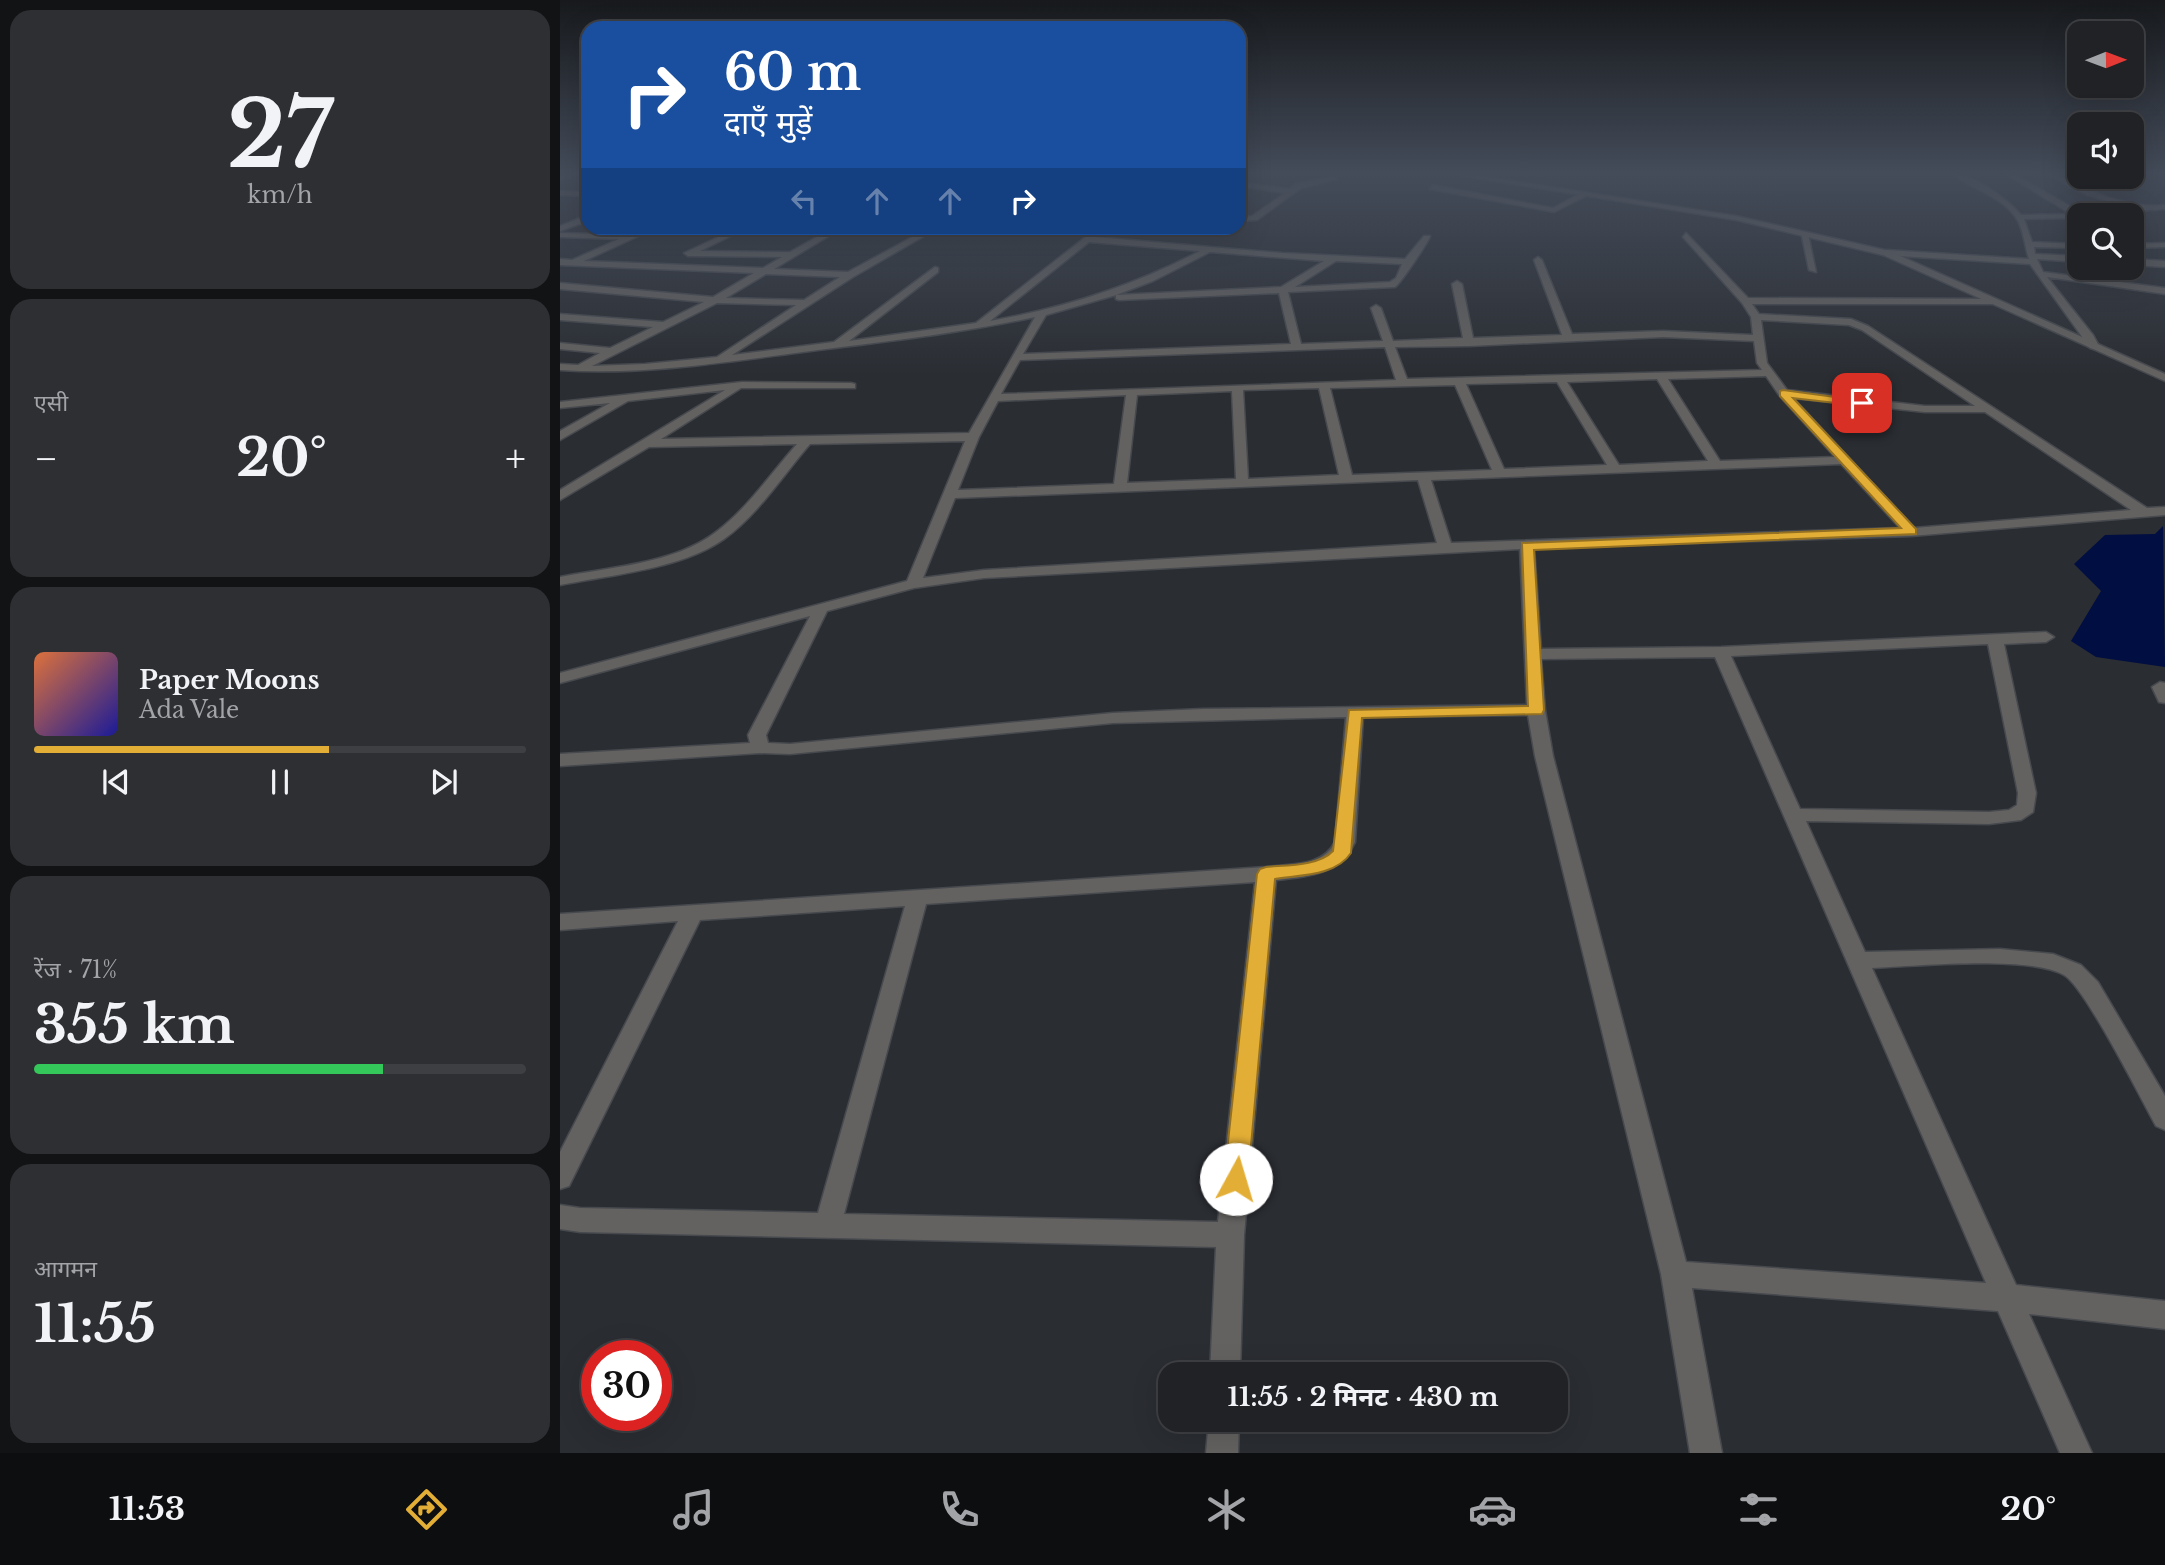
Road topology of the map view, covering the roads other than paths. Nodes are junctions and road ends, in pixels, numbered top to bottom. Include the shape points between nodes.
1 (623, 241) edge
2 (715, 241) edge
3 (816, 241) edge
4 (911, 241) edge
5 (1085, 241) edge
6 (1105, 241) edge
7 (1425, 241) edge
8 (1691, 241) edge
9 (1806, 241) edge
10 (1833, 241) edge
11 (2030, 241) edge
12 (2031, 244) junction
13 (2165, 245) edge
14 (2067, 246) edge
15 (2144, 246) edge
16 (1208, 251) junction
17 (1886, 253) junction
18 (714, 254) junction
19 (791, 255) junction
20 (1333, 259) junction
21 (2034, 259) junction
22 (2067, 259) edge
23 (1538, 260) dead end
24 (560, 262) edge
25 (1407, 262) junction
26 (573, 263) junction
27 (2144, 263) edge
28 (2165, 264) edge
29 (688, 268) junction
30 (935, 270) dead end
31 (1813, 270) dead end
32 (764, 272) junction
33 (2042, 274) junction
34 (850, 275) junction
35 (1457, 284) dead end
36 (560, 286) edge
37 (1283, 290) junction
38 (2165, 291) edge
39 (1098, 298) junction
40 (715, 300) junction
41 (1745, 301) junction
42 (1992, 301) junction
43 (806, 303) junction
44 (1376, 308) dead end
45 (1043, 312) junction
46 (560, 317) edge
47 (1756, 317) junction
48 (979, 324) junction
49 (665, 325) junction
50 (1757, 338) junction
51 (1569, 339) junction
52 (1469, 343) junction
53 (560, 345) edge
54 (837, 345) junction
55 (1390, 345) junction
56 (2094, 346) junction
57 (1297, 348) junction
58 (615, 352) junction
59 (1016, 357) junction
60 (717, 360) junction
61 (560, 367) edge
62 (578, 368) junction
63 (1768, 373) junction
64 (560, 375) edge
65 (1660, 375) junction
66 (1559, 377) junction
67 (2165, 378) edge
68 (1459, 381) junction
69 (1403, 384) junction
70 (742, 385) junction
71 (851, 386) dead end
72 (1324, 386) junction
73 (1237, 387) junction
74 (1132, 392) junction
75 (1783, 393) junction
76 (628, 397) junction
77 (995, 398) junction
78 (560, 405) edge
79 (1989, 412) junction
80 (560, 436) edge
81 (973, 438) junction
82 (807, 440) junction
83 (647, 443) junction
84 (1846, 460) junction
85 (1717, 466) junction
86 (1616, 470) junction
87 (1499, 471) junction
88 (1423, 475) junction
89 (1346, 478) junction
90 (1242, 481) junction
91 (1120, 486) junction
92 (949, 494) junction
93 (560, 496) edge
94 (2165, 511) edge
95 (2143, 512) junction
96 (1911, 532) junction
97 (1527, 546) junction
98 (1445, 547) junction
99 (560, 581) edge
100 (913, 584) junction
101 (820, 611) junction
102 (2046, 637) dead end
103 (1994, 640) junction
104 (1721, 652) junction
105 (1534, 654) junction
106 (560, 678) edge
107 (1536, 710) junction
108 (1355, 713) junction
109 (760, 748) junction
110 (560, 760) edge
111 (1794, 815) junction
112 (1266, 874) junction
113 (918, 896) junction
114 (694, 911) junction
115 (560, 922) edge
116 (1858, 960) junction
117 (2165, 1119) edge
118 (560, 1178) edge
119 (560, 1217) edge
120 (828, 1224) junction
121 (1230, 1235) junction
122 (1675, 1274) junction
123 (2008, 1298) junction
124 (2165, 1315) edge
125 (1225, 1362) edge
126 (1223, 1432) edge
127 (1222, 1453) edge
128 (1706, 1453) edge
129 (2076, 1453) edge

1 - 26 street
2 - 18 street via 688,253
3 - 19 street
4 - 34 street
5 - 48 street
6 - 16 street
7 - 25 street
8 - 41 street
9 - 31 street
10 - 17 street
11 - 12 street
12 - 14 street
12 - 21 street
13 - 15 street
16 - 20 street
16 - 39 street
17 - 21 street
17 - 42 street
18 - 19 street
18 - 29 street
19 - 32 street
20 - 25 street
20 - 37 street
21 - 22 street
21 - 33 street
23 - 51 street
24 - 26 street
25 - 37 street via 1401,279 1392,285
26 - 29 street
27 - 28 street
29 - 32 street
30 - 54 street
32 - 34 street
32 - 40 street
33 - 38 street
33 - 56 street
34 - 43 street
35 - 52 street
36 - 40 street
37 - 39 street
37 - 57 street
39 - 45 street
40 - 43 street
40 - 49 street
41 - 42 street
41 - 47 street
42 - 56 street
43 - 60 street
44 - 55 street
45 - 48 street
45 - 59 street
46 - 49 street
47 - 50 street
47 - 79 street via 1852,322
48 - 54 street
49 - 58 street
50 - 51 street via 1663,334
50 - 63 street
51 - 52 street
52 - 55 street
53 - 58 street
54 - 60 street
55 - 57 street
55 - 69 street
56 - 67 street
57 - 59 street
58 - 62 street
59 - 77 street
60 - 62 street via 631,369
61 - 62 street
62 - 64 street
63 - 65 street
63 - 75 street
65 - 66 street
65 - 85 street
66 - 68 street
66 - 86 street
68 - 69 street
68 - 87 street
69 - 72 street
70 - 71 street
70 - 76 street
70 - 83 street
72 - 73 street
72 - 89 street
73 - 74 street
73 - 90 street
74 - 77 street
74 - 91 street
75 - 79 street
75 - 84 street
76 - 78 street
76 - 80 street
77 - 81 street
79 - 95 street
81 - 82 street
81 - 92 street
82 - 83 street
82 - 99 street via 719,537 659,559
83 - 93 street
84 - 85 street
84 - 96 street
85 - 86 street
86 - 87 street
87 - 88 street
88 - 89 street
88 - 98 street
89 - 90 street
90 - 91 street
91 - 92 street
92 - 100 street
94 - 95 street
95 - 96 street
96 - 97 street
97 - 98 street
97 - 105 street
98 - 100 street via 1043,569
100 - 101 street
101 - 106 street
101 - 109 street via 757,735
102 - 103 street
103 - 104 street
103 - 111 street via 2027,793 2026,808 2014,816 1989,818
104 - 105 street
104 - 111 street
105 - 107 street
107 - 108 street
107 - 122 street
108 - 109 street via 1114,718 790,749
108 - 112 street via 1342,853 1335,861 1316,867
109 - 110 street
111 - 116 street
112 - 113 street
112 - 121 street
113 - 114 street
113 - 120 street
114 - 115 street
114 - 118 street
116 - 117 street via 2018,957 2074,969 2090,988
116 - 123 street
119 - 120 street
120 - 121 street
121 - 125 street
122 - 123 street
122 - 128 street
123 - 124 street
123 - 129 street
126 - 127 street

